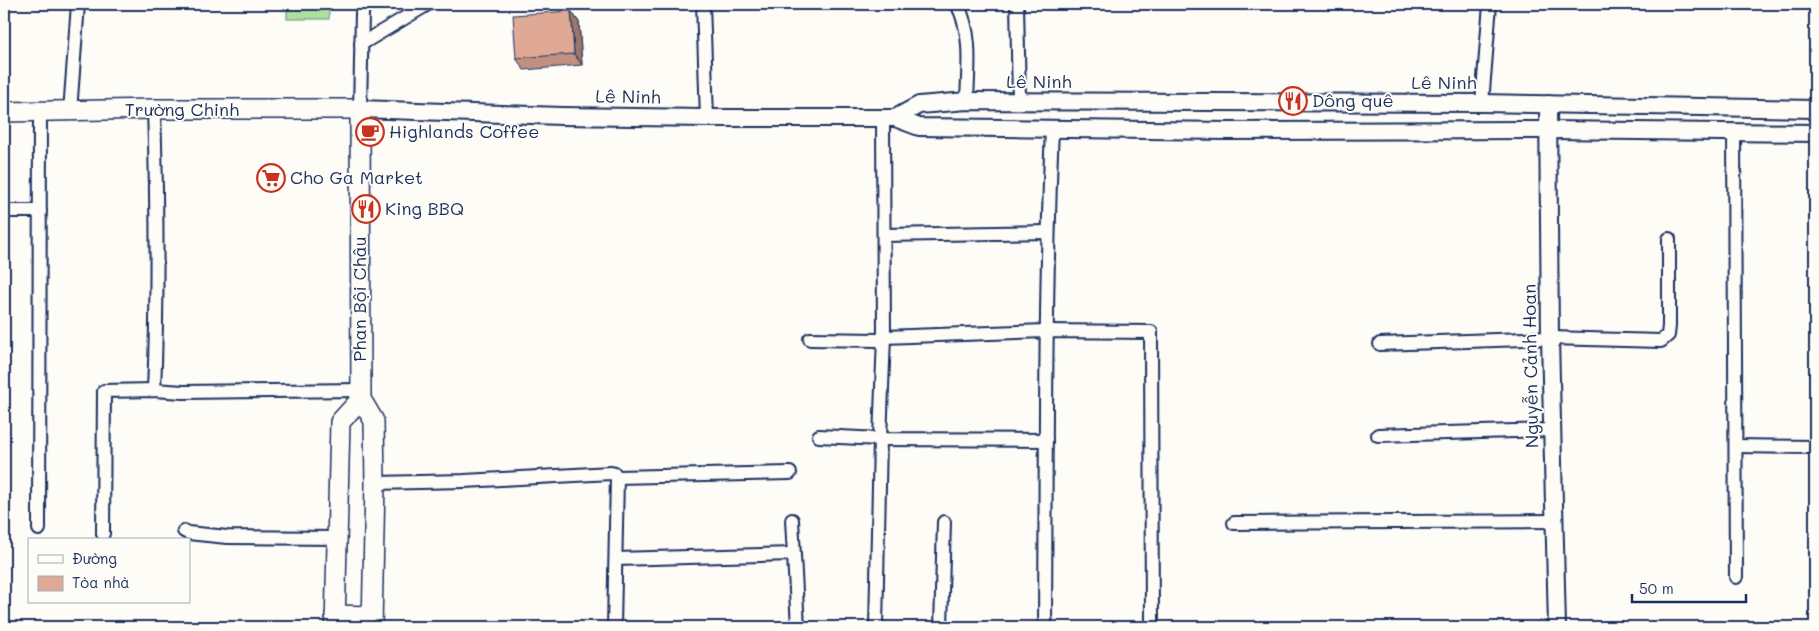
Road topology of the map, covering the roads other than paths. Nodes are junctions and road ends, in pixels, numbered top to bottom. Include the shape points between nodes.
1 (78, 4) edge
2 (428, 4) edge
3 (704, 4) edge
4 (957, 4) edge
5 (1017, 4) edge
6 (1490, 4) edge
7 (362, 7) edge
8 (361, 44) junction
9 (967, 101) junction
10 (1019, 101) junction
11 (1229, 102) junction
12 (1482, 103) junction
13 (1548, 104) junction
14 (154, 109) junction
15 (360, 109) junction
16 (1815, 109) edge
17 (4, 112) edge
18 (40, 112) junction
19 (70, 112) junction
20 (707, 118) junction
21 (889, 118) junction
22 (1052, 128) junction
23 (1550, 130) junction
24 (1228, 131) junction
25 (1734, 132) junction
26 (1815, 133) edge
27 (40, 210) junction
28 (4, 211) edge
29 (1048, 232) junction
30 (884, 235) junction
31 (1669, 239) dead end
32 (1046, 331) junction
33 (884, 337) junction
34 (1550, 338) junction
35 (810, 339) dead end
36 (1380, 344) dead end
37 (154, 390) junction
38 (361, 394) junction
39 (1553, 430) junction
40 (819, 436) dead end
41 (1378, 436) dead end
42 (880, 439) junction
43 (1046, 440) junction
44 (1736, 446) junction
45 (1815, 447) edge
46 (790, 473) dead end
47 (616, 477) junction
48 (375, 482) junction
49 (792, 520) dead end
50 (1555, 521) junction
51 (944, 522) dead end
52 (1234, 523) dead end
53 (39, 529) dead end
54 (184, 530) dead end
55 (104, 534) dead end
56 (337, 538) junction
57 (794, 554) junction
58 (616, 559) junction
59 (1736, 577) dead end
60 (335, 621) edge
61 (372, 621) edge
62 (614, 627) edge
63 (798, 627) edge
64 (876, 627) edge
65 (941, 627) edge
66 (1045, 627) edge
67 (1152, 627) edge
68 (1558, 627) edge

1 - 19 street
2 - 8 street
3 - 20 street
4 - 9 street via 968,36
5 - 10 street
6 - 12 street
7 - 8 street
8 - 15 street
9 - 10 street, Lê Ninh
9 - 21 street, Lê Ninh via 918,105
10 - 11 street, Lê Ninh
11 - 12 street, Lê Ninh
11 - 24 street
12 - 13 street, Lê Ninh
13 - 16 street, Lê Ninh
13 - 23 street, Nguyễn Cảnh Hoan
14 - 15 main road, Trường Chinh
14 - 19 main road, Trường Chinh
14 - 37 street via 157,323
15 - 20 street, Lê Ninh
15 - 38 main road, Phan Bội Châu
17 - 18 main road, Trường Chinh
18 - 19 main road, Trường Chinh
18 - 27 street
20 - 21 street, Lê Ninh
21 - 22 street, Lê Ninh via 918,127
21 - 30 street
22 - 24 street, Lê Ninh
22 - 29 street
23 - 24 street, Lê Ninh
23 - 25 street, Lê Ninh
23 - 34 street, Nguyễn Cảnh Hoan
25 - 26 street, Lê Ninh
25 - 44 street
27 - 28 street
27 - 53 street
29 - 30 street
29 - 32 street
30 - 33 street
31 - 34 street via 1669,326 1665,339
32 - 33 street
32 - 43 street
32 - 67 street via 1150,332
33 - 35 street via 878,340
33 - 42 street
34 - 36 street
34 - 39 street, Nguyễn Cảnh Hoan
37 - 38 street
37 - 55 street via 104,391
38 - 48 main road via 374,421
38 - 56 main road via 340,422
39 - 41 street
39 - 50 street, Nguyễn Cảnh Hoan
40 - 42 street
42 - 43 street
42 - 64 street
43 - 66 street
44 - 45 street
44 - 59 street
46 - 47 street
47 - 48 street via 611,473
47 - 58 street
48 - 61 main road
49 - 57 street
50 - 52 street
50 - 68 street, Nguyễn Cảnh Hoan
51 - 65 street
54 - 56 street via 227,537
56 - 60 main road
57 - 58 street
57 - 63 street
58 - 62 street
60 - 61 main road

